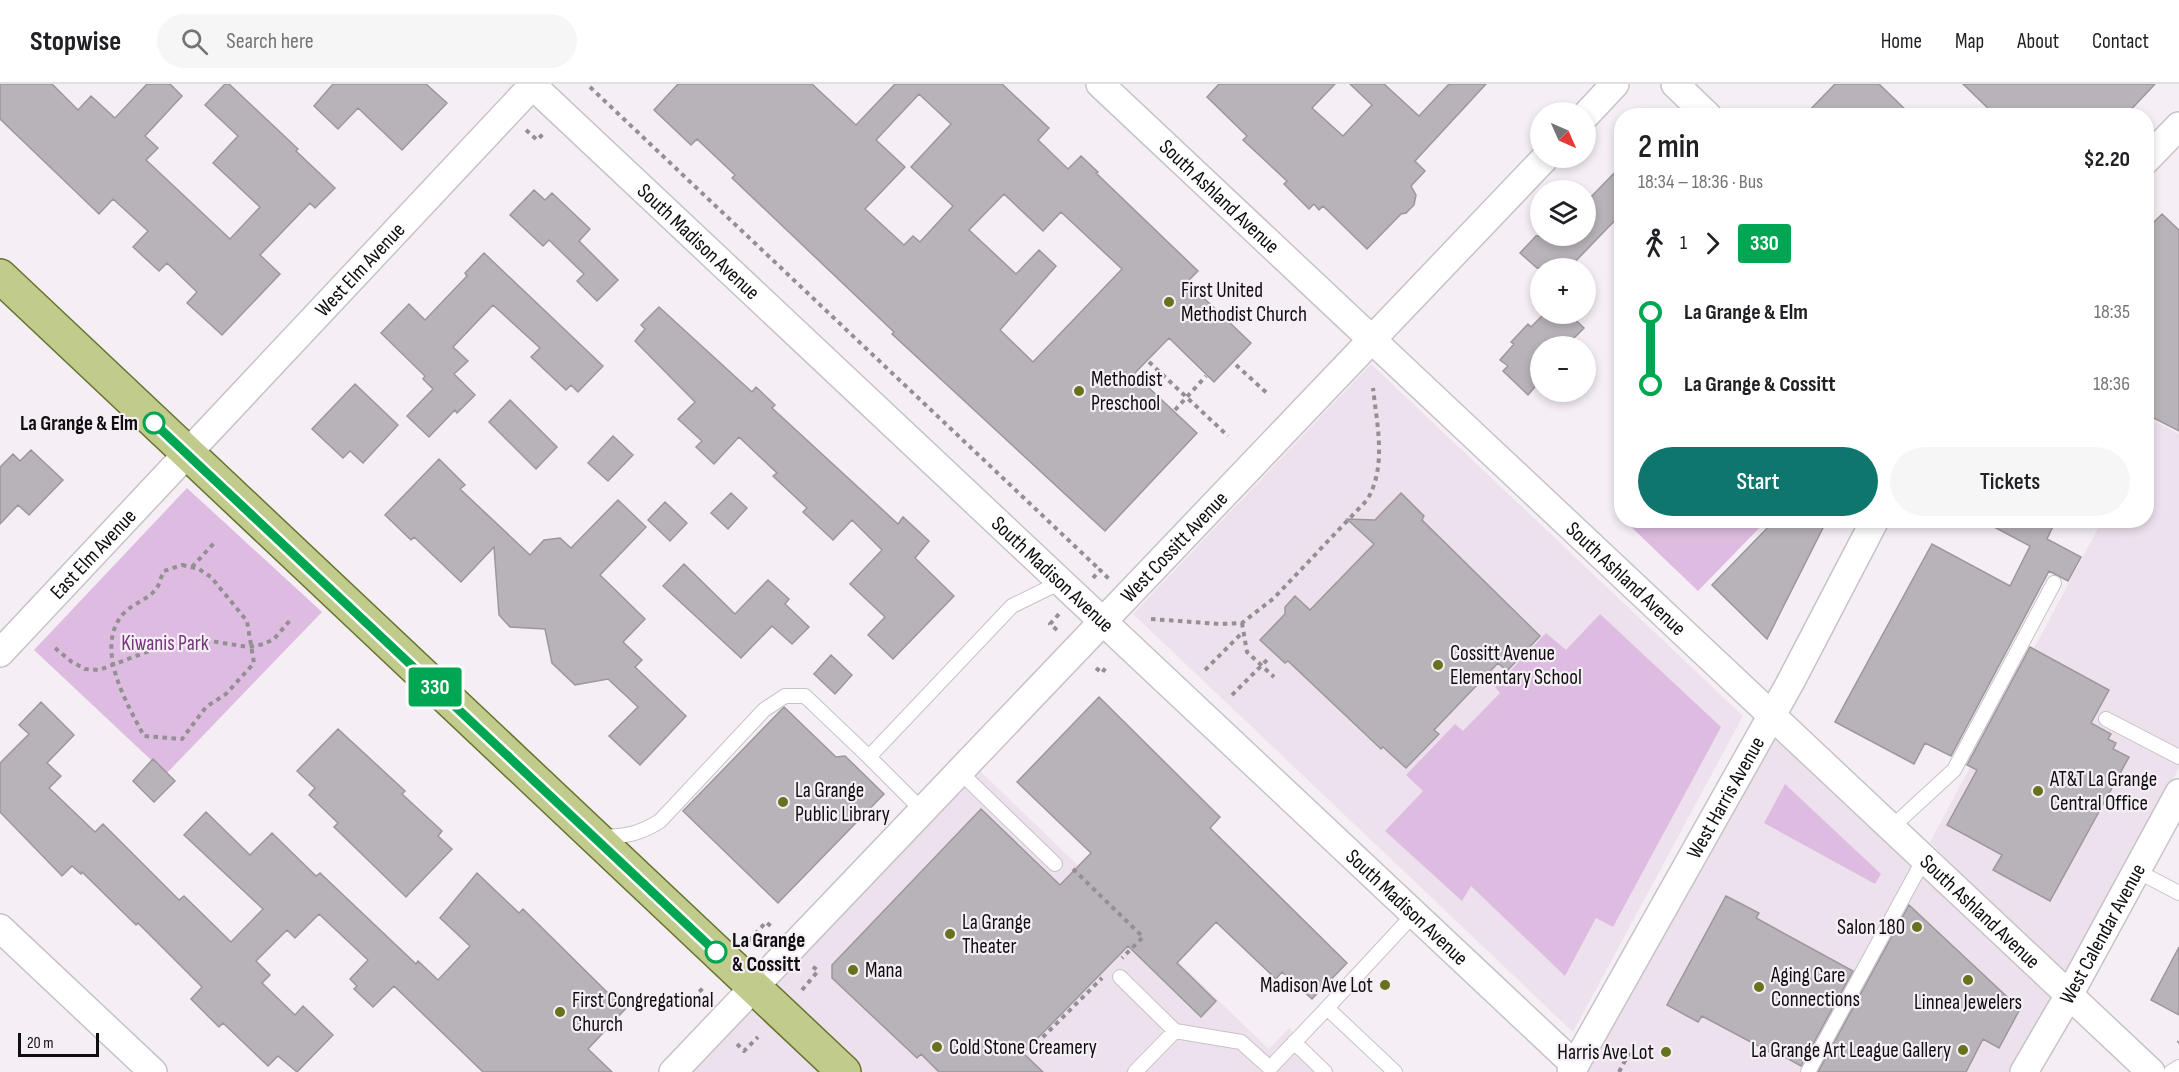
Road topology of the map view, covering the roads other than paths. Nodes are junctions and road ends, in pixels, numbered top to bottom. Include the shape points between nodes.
1 (533, 84) edge
2 (1100, 84) edge
3 (1615, 84) edge
4 (1675, 84) edge
5 (1596, 104) edge
6 (1700, 108) edge
7 (2179, 126) edge
8 (2154, 152) edge
9 (1535, 168) edge
10 (0, 276) edge
11 (1372, 340) junction
12 (186, 453) junction
13 (1871, 528) edge
14 (1061, 582) junction
15 (2054, 583) dead end
16 (1104, 621) junction
17 (0, 653) edge
18 (1771, 715) junction
19 (2106, 718) dead end
20 (869, 757) junction
21 (2179, 757) edge
22 (959, 771) junction
23 (2179, 793) edge
24 (922, 810) junction
25 (1891, 828) junction
26 (592, 835) junction
27 (1924, 859) junction
28 (1055, 864) road end
29 (2137, 871) junction
30 (2179, 893) edge
31 (1414, 914) junction
32 (0, 928) edge
33 (1115, 973) road end
34 (755, 988) junction
35 (2069, 995) junction
36 (1327, 1008) junction
37 (1175, 1031) junction
38 (1294, 1042) junction
39 (2179, 1067) edge
40 (1573, 1068) edge
41 (153, 1072) edge
42 (673, 1072) edge
43 (844, 1072) edge
44 (1135, 1072) edge
45 (1325, 1072) edge
46 (1395, 1072) edge
47 (1808, 1072) edge
48 (2024, 1072) edge
49 (2151, 1072) edge
50 (2171, 1072) edge

1 - 12 street, West Elm Avenue
1 - 14 street, South Madison Avenue
2 - 11 street, South Ashland Avenue
3 - 5 street
4 - 6 street
7 - 8 street
9 - 11 street, West Cossitt Avenue
10 - 12 main road
11 - 16 street, West Cossitt Avenue
11 - 18 street, South Ashland Avenue
12 - 17 street, East Elm Avenue
12 - 26 main road
13 - 18 street, West Harris Avenue
14 - 16 street, South Madison Avenue
14 - 20 lane via 1012,606
15 - 25 lane via 1954,770
16 - 22 street, West Cossitt Avenue
16 - 31 street, South Madison Avenue
18 - 25 street, South Ashland Avenue
18 - 40 street, West Harris Avenue
19 - 21 lane
20 - 24 lane
20 - 26 lane via 805,696 785,696 764,710 660,821 626,836
22 - 24 street, West Cossitt Avenue
22 - 28 lane
23 - 29 street, West Calendar Avenue
24 - 34 street, West Cossitt Avenue
25 - 27 street, South Ashland Avenue
26 - 34 main road
27 - 35 street, South Ashland Avenue
27 - 47 lane
29 - 30 lane
29 - 35 street, West Calendar Avenue
31 - 36 lane
31 - 40 street, South Madison Avenue
32 - 41 street
33 - 37 lane
34 - 42 street, West Cossitt Avenue
34 - 43 main road
35 - 48 street, West Calendar Avenue
35 - 49 street, South Ashland Avenue
36 - 38 lane
36 - 46 lane
37 - 38 lane via 1241,1042 1270,1068
37 - 44 lane
38 - 45 lane
39 - 50 lane

